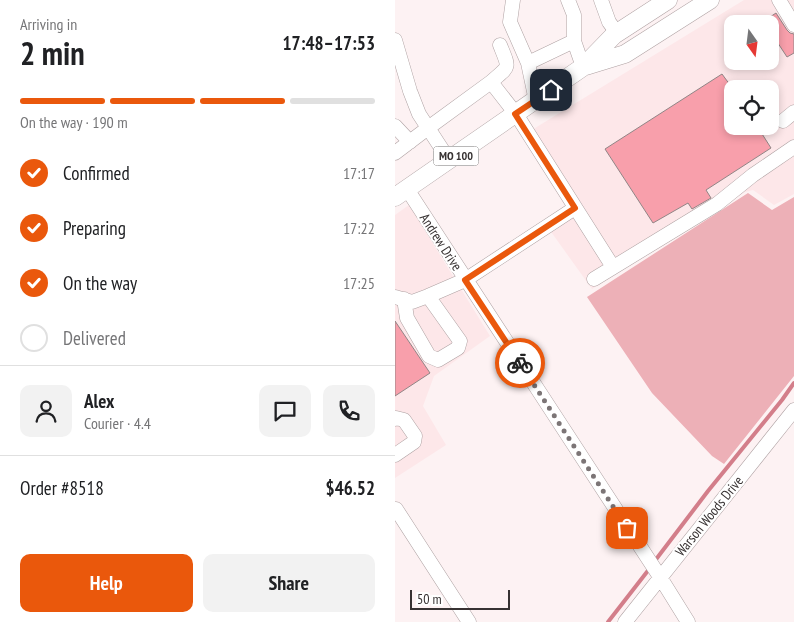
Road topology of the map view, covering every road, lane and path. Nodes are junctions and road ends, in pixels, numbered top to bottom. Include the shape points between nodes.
1 (513, 0) edge
2 (569, 0) edge
3 (668, 0) edge
4 (710, 0) edge
5 (779, 0) edge
6 (605, 2) edge
7 (794, 25) edge
8 (617, 33) junction
9 (395, 40) edge
10 (574, 41) junction
11 (501, 45) dead end
12 (528, 63) junction
13 (583, 67) junction
14 (491, 82) junction
15 (536, 101) junction
16 (515, 114) junction
17 (395, 126) edge
18 (428, 128) junction
19 (409, 142) junction
20 (794, 147) edge
21 (395, 153) edge
22 (449, 160) junction
23 (401, 193) edge
24 (575, 208) junction
25 (613, 267) junction
26 (594, 279) dead end
27 (465, 280) junction
28 (428, 296) junction
29 (399, 298) edge
30 (794, 410) edge
31 (395, 419) edge
32 (395, 455) edge
33 (396, 510) edge
34 (655, 570) junction
35 (469, 622) edge
36 (625, 622) edge
37 (687, 622) edge

1 - 12 street via 510,22
2 - 10 street via 574,15
3 - 8 main road, MO 100
4 - 13 main road, MO 100 via 625,54
5 - 7 street
6 - 8 street via 609,22
8 - 13 main road, MO 100
9 - 18 street via 410,91
10 - 12 street
10 - 13 street
11 - 14 street via 507,68
12 - 15 street
13 - 15 main road, MO 100
14 - 16 street
14 - 18 street
15 - 16 main road, MO 100
16 - 22 main road, MO 100
16 - 24 street
17 - 19 street
18 - 19 street
18 - 22 street
19 - 21 street
20 - 25 street via 717,204
22 - 23 main road, MO 100
23 - 27 street, Andrew Drive
24 - 25 street
24 - 27 street
25 - 26 street
27 - 28 street
27 - 34 street, Andrew Drive
28 - 29 street via 412,302
28 - 29 street via 460,341 458,348 438,360 429,356
30 - 34 street, Warson Woods Drive
31 - 32 street via 404,420 415,436 414,442
33 - 35 street
34 - 36 street, Warson Woods Drive
34 - 37 street, Andrew Drive

